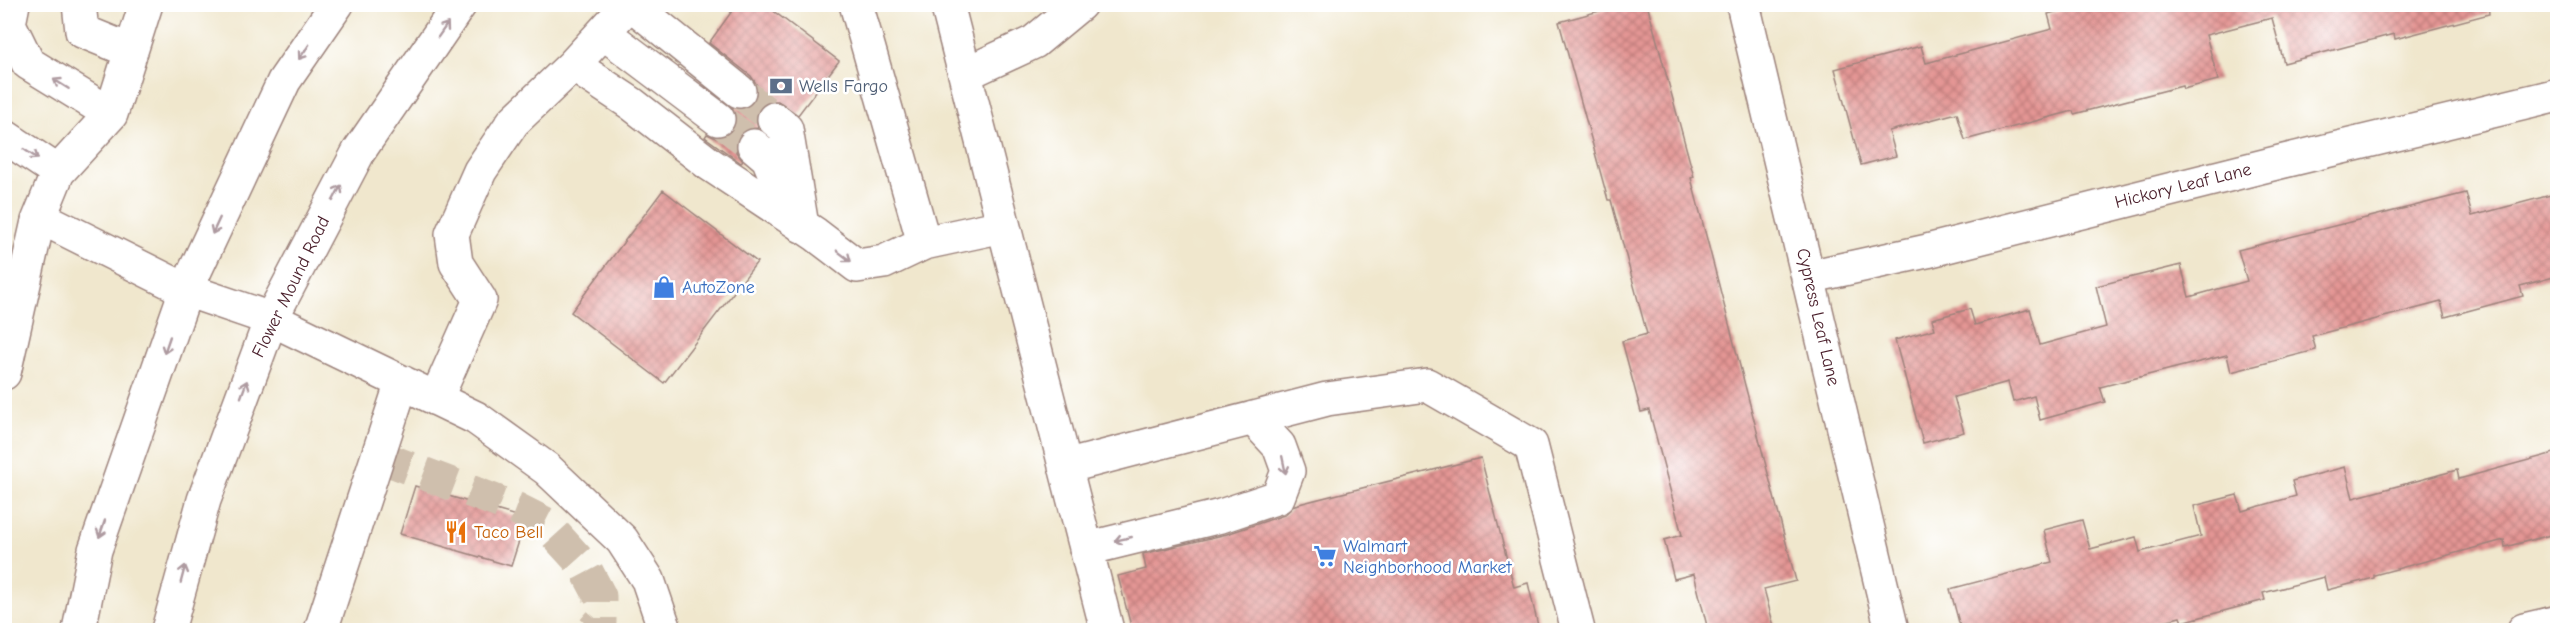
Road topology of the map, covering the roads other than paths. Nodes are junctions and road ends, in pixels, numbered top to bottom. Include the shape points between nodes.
1 (13, 4) edge
2 (79, 4) edge
3 (146, 4) edge
4 (338, 4) edge
5 (460, 4) edge
6 (856, 4) edge
7 (947, 4) edge
8 (1080, 4) edge
9 (1743, 4) edge
10 (607, 29) edge
11 (131, 51) junction
12 (965, 74) junction
13 (2558, 95) edge
14 (111, 114) junction
15 (4, 136) edge
16 (58, 172) junction
17 (40, 218) junction
18 (793, 219) junction
19 (1004, 226) junction
20 (924, 243) junction
21 (1808, 277) junction
22 (186, 290) junction
23 (271, 319) junction
24 (4, 373) edge
25 (402, 382) junction
26 (436, 399) junction
27 (1253, 418) junction
28 (1065, 467) junction
29 (1086, 549) junction
30 (2558, 622) edge
31 (79, 630) edge
32 (168, 630) edge
33 (321, 630) edge
34 (665, 630) edge
35 (1107, 630) edge
36 (1578, 630) edge
37 (1892, 630) edge
38 (2524, 630) edge

14 -> 1 main road via 28,63 9,24
2 - 11 main road via 82,31
3 - 11 main road
4 -> 22 main road via 284,81
23 -> 5 main road, Flower Mound Road via 359,151
6 - 20 main road
7 - 12 main road
8 - 12 main road via 1034,42
9 - 21 main road, Cypress Leaf Lane
10 - 10 main road via 723,113
10 - 18 main road via 632,104 708,163
10 - 26 main road via 513,122 480,171 452,234 456,263 480,300
11 - 14 main road
12 - 19 main road
13 - 21 main road, Hickory Leaf Lane
14 - 16 main road
15 -> 16 main road
16 - 17 main road
17 - 22 main road
17 - 24 main road
18 - 18 main road via 763,179 758,140 786,129
18 -> 20 main road via 857,266 884,262
19 - 20 main road
19 - 28 main road
21 - 37 main road, Cypress Leaf Lane
22 - 23 main road
22 -> 31 main road via 95,550
23 - 25 main road
32 -> 23 main road, Flower Mound Road via 204,500
25 - 26 main road
25 - 33 main road
26 - 34 main road via 476,418 548,469 622,540 648,580
27 - 28 main road
27 -> 29 main road via 1279,446 1288,471 1278,497 1221,516
27 - 36 main road via 1327,399 1427,385 1531,444
28 - 29 main road
29 - 35 main road
30 - 38 main road

